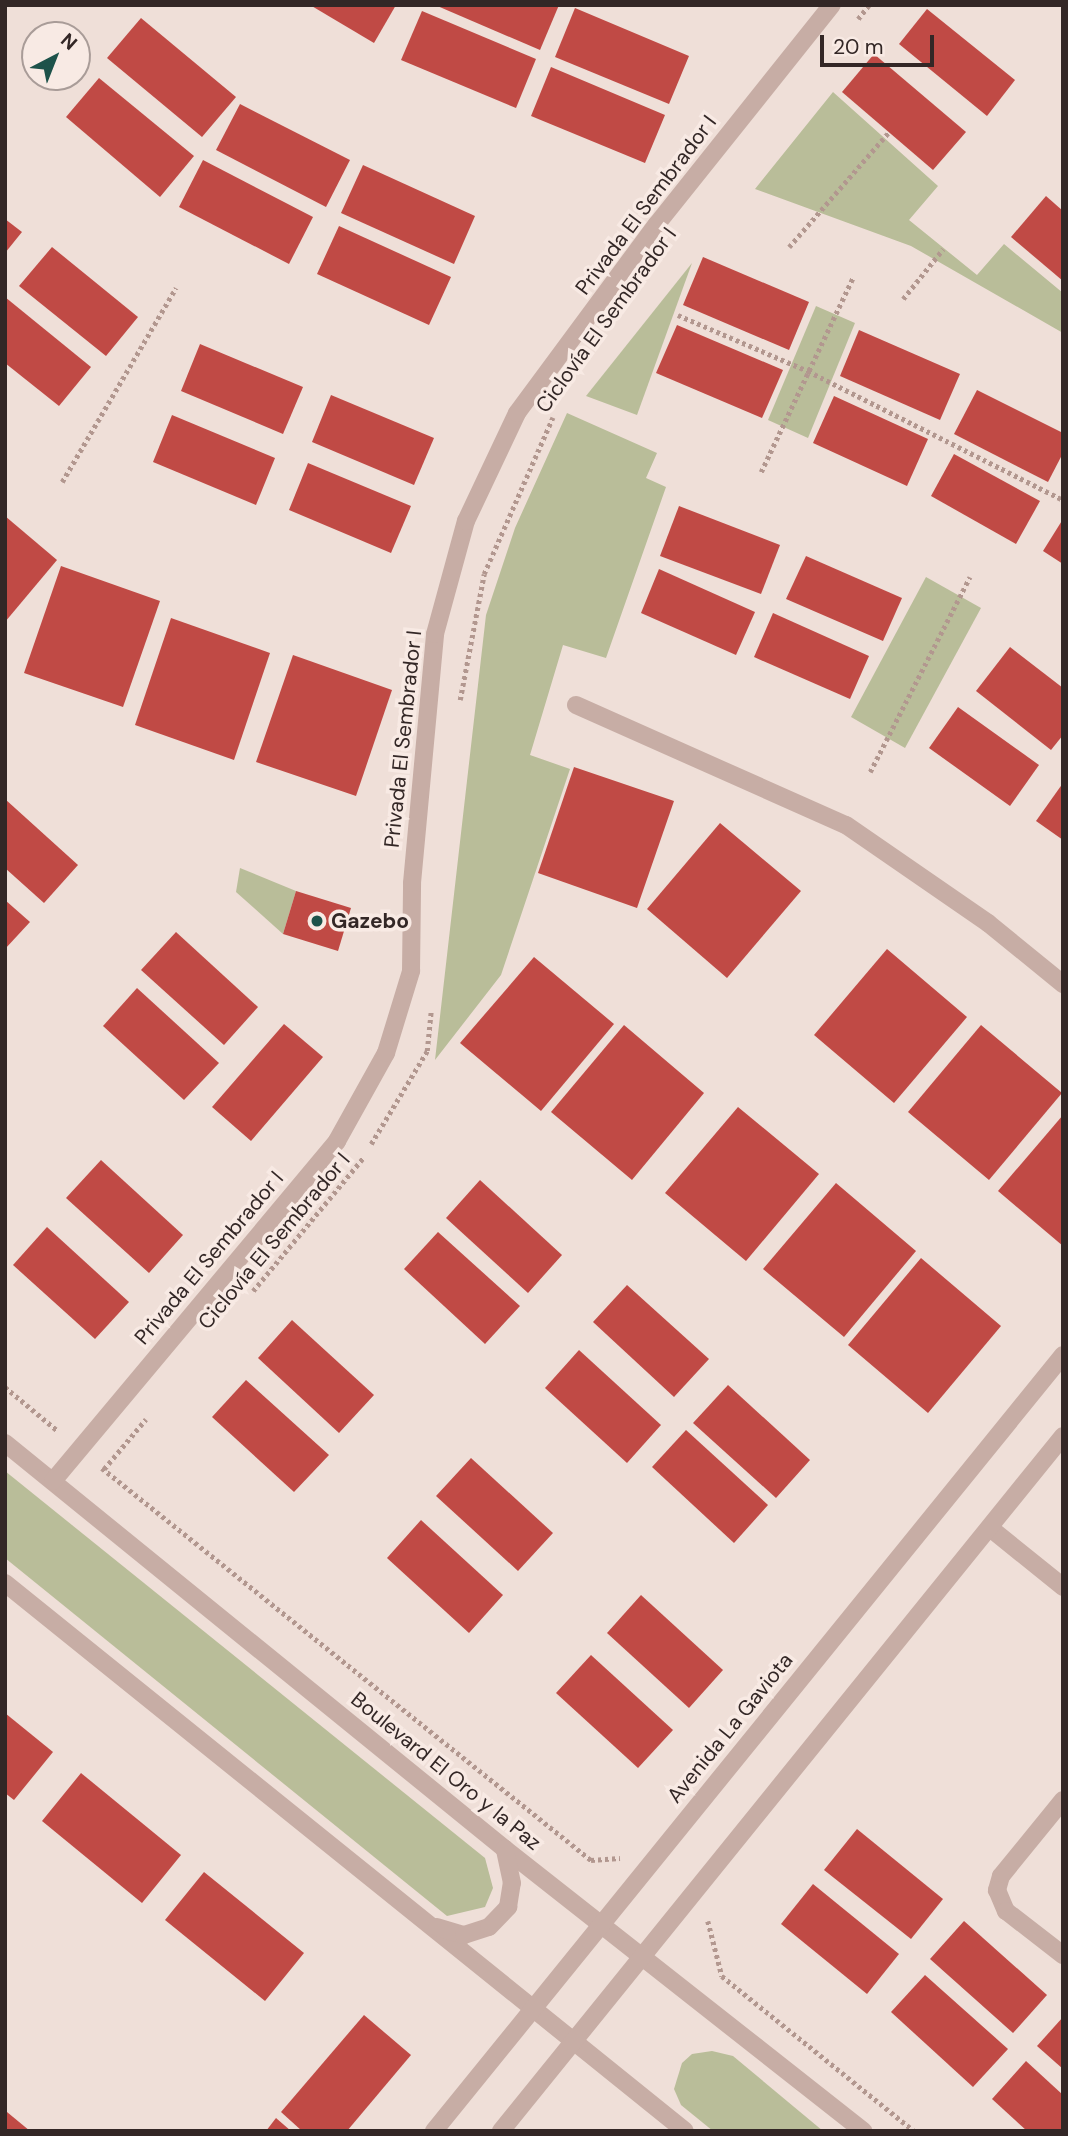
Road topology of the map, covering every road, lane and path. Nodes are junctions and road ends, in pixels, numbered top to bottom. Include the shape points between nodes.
1 (832, 5) edge
2 (869, 5) edge
3 (852, 27) dead end
4 (889, 132) dead end
5 (789, 247) dead end
6 (943, 249) dead end
7 (853, 277) dead end
8 (176, 288) dead end
9 (902, 299) dead end
10 (678, 315) dead end
11 (808, 371) junction
12 (556, 410) dead end
13 (761, 472) dead end
14 (62, 482) dead end
15 (1063, 500) edge
16 (970, 577) dead end
17 (576, 705) dead end
18 (459, 706) dead end
19 (870, 772) dead end
20 (1063, 984) edge
21 (432, 996) dead end
22 (247, 1298) dead end
23 (1063, 1355) edge
24 (5, 1387) edge
25 (148, 1416) dead end
26 (1063, 1436) edge
27 (5, 1443) edge
28 (79, 1448) junction
29 (104, 1469) junction
30 (53, 1481) junction
31 (990, 1528) junction
32 (5, 1583) edge
33 (1063, 1587) edge
34 (1063, 1800) edge
35 (505, 1849) junction
36 (656, 1855) junction
37 (700, 1889) junction
38 (600, 1923) junction
39 (431, 1925) junction
40 (1063, 1955) edge
41 (644, 1957) junction
42 (533, 2009) junction
43 (573, 2043) junction
44 (434, 2131) edge
45 (501, 2131) edge
46 (685, 2131) edge
47 (863, 2131) edge
48 (914, 2131) edge

1 - 28 street, Privada El Sembrador I via 657,224 517,413 466,521 435,634 412,883 411,971 386,1053 337,1141
2 - 3 path
4 - 5 path
6 - 9 path
7 - 11 path
8 - 14 path
10 - 11 path
11 - 13 path
11 - 15 path
12 - 18 path, Ciclovía El Sembrador I via 484,574
16 - 19 path
17 - 20 street via 846,825 988,923
21 - 22 path, Ciclovía El Sembrador I via 427,1051 353,1174
23 - 36 street, Avenida La Gaviota
24 - 28 path
25 - 29 path
26 - 31 street
27 - 30 street, Boulevard El Oro y la Paz
28 - 29 path
28 - 30 street, Privada El Sembrador I
29 - 36 path via 591,1860
30 - 35 street, Boulevard El Oro y la Paz
31 - 33 street
31 - 37 street
32 - 39 street
34 - 40 street via 1001,1876 997,1890 1006,1911
35 - 38 street, Boulevard El Oro y la Paz
35 - 39 street via 512,1883 509,1907 489,1927 464,1935
36 - 38 street, Avenida La Gaviota
37 - 41 street
37 - 48 path via 722,1976
38 - 41 street, Boulevard El Oro y la Paz
38 - 42 street, Avenida La Gaviota
39 - 42 street
41 - 43 street
41 - 47 street, Boulevard El Oro y la Paz
42 - 43 street
42 - 44 street, Avenida La Gaviota
43 - 45 street
43 - 46 street

